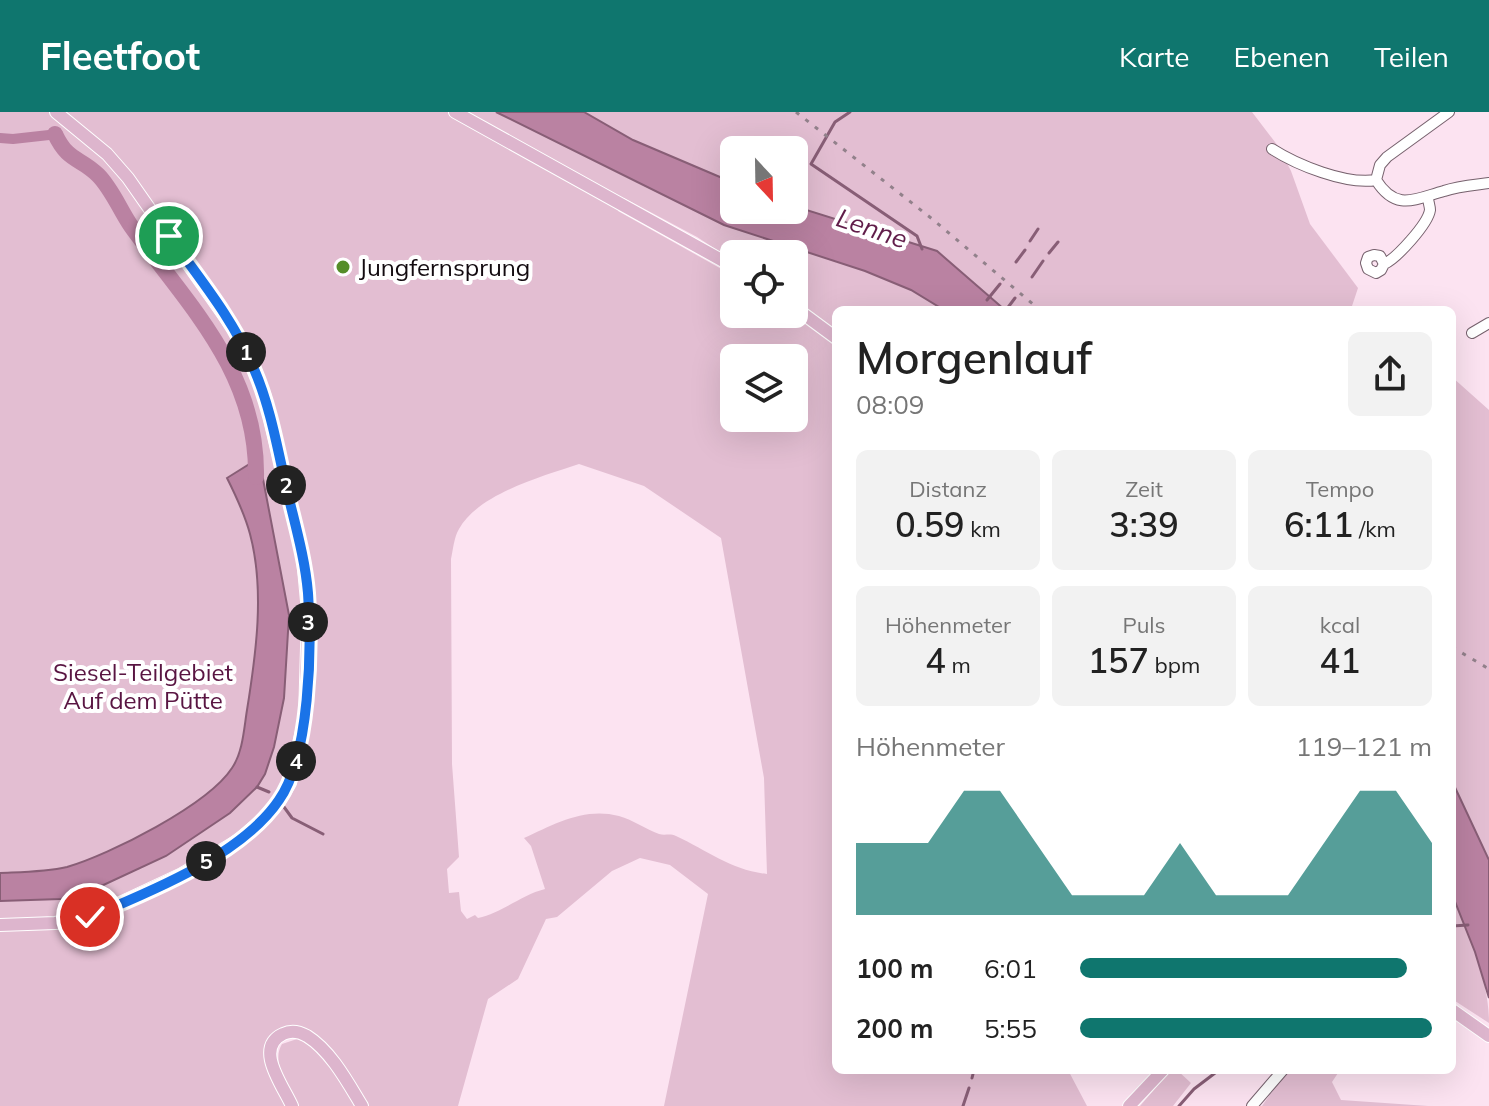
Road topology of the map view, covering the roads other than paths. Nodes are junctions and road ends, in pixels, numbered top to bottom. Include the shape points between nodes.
1 (56, 112) edge
2 (455, 112) edge
3 (1449, 112) edge
4 (1272, 149) dead end
5 (1376, 180) junction
6 (1489, 183) edge
7 (1428, 197) junction
8 (720, 259) edge
9 (1384, 264) dead end
10 (808, 317) edge
11 (1489, 323) edge
12 (1472, 333) dead end
13 (832, 335) edge
14 (0, 925) edge
15 (1456, 1013) edge
16 (1489, 1036) edge
17 (1159, 1074) edge
18 (1280, 1074) edge
19 (292, 1106) edge
20 (362, 1106) edge
21 (1129, 1106) edge
22 (1252, 1106) edge

1 - 14 main road via 128,178 235,331 254,367 303,558 308,612 305,718 290,783 278,803 239,840 182,874 90,917
2 - 8 main road
3 - 5 street via 1387,157
4 - 5 street via 1340,177
5 - 7 street via 1392,199
6 - 7 street
7 - 9 street via 1430,211 1424,223
10 - 13 main road
11 - 12 street
15 - 16 main road
17 - 21 main road
18 - 22 street
19 - 20 main road via 270,1053 275,1039 293,1031 321,1048

